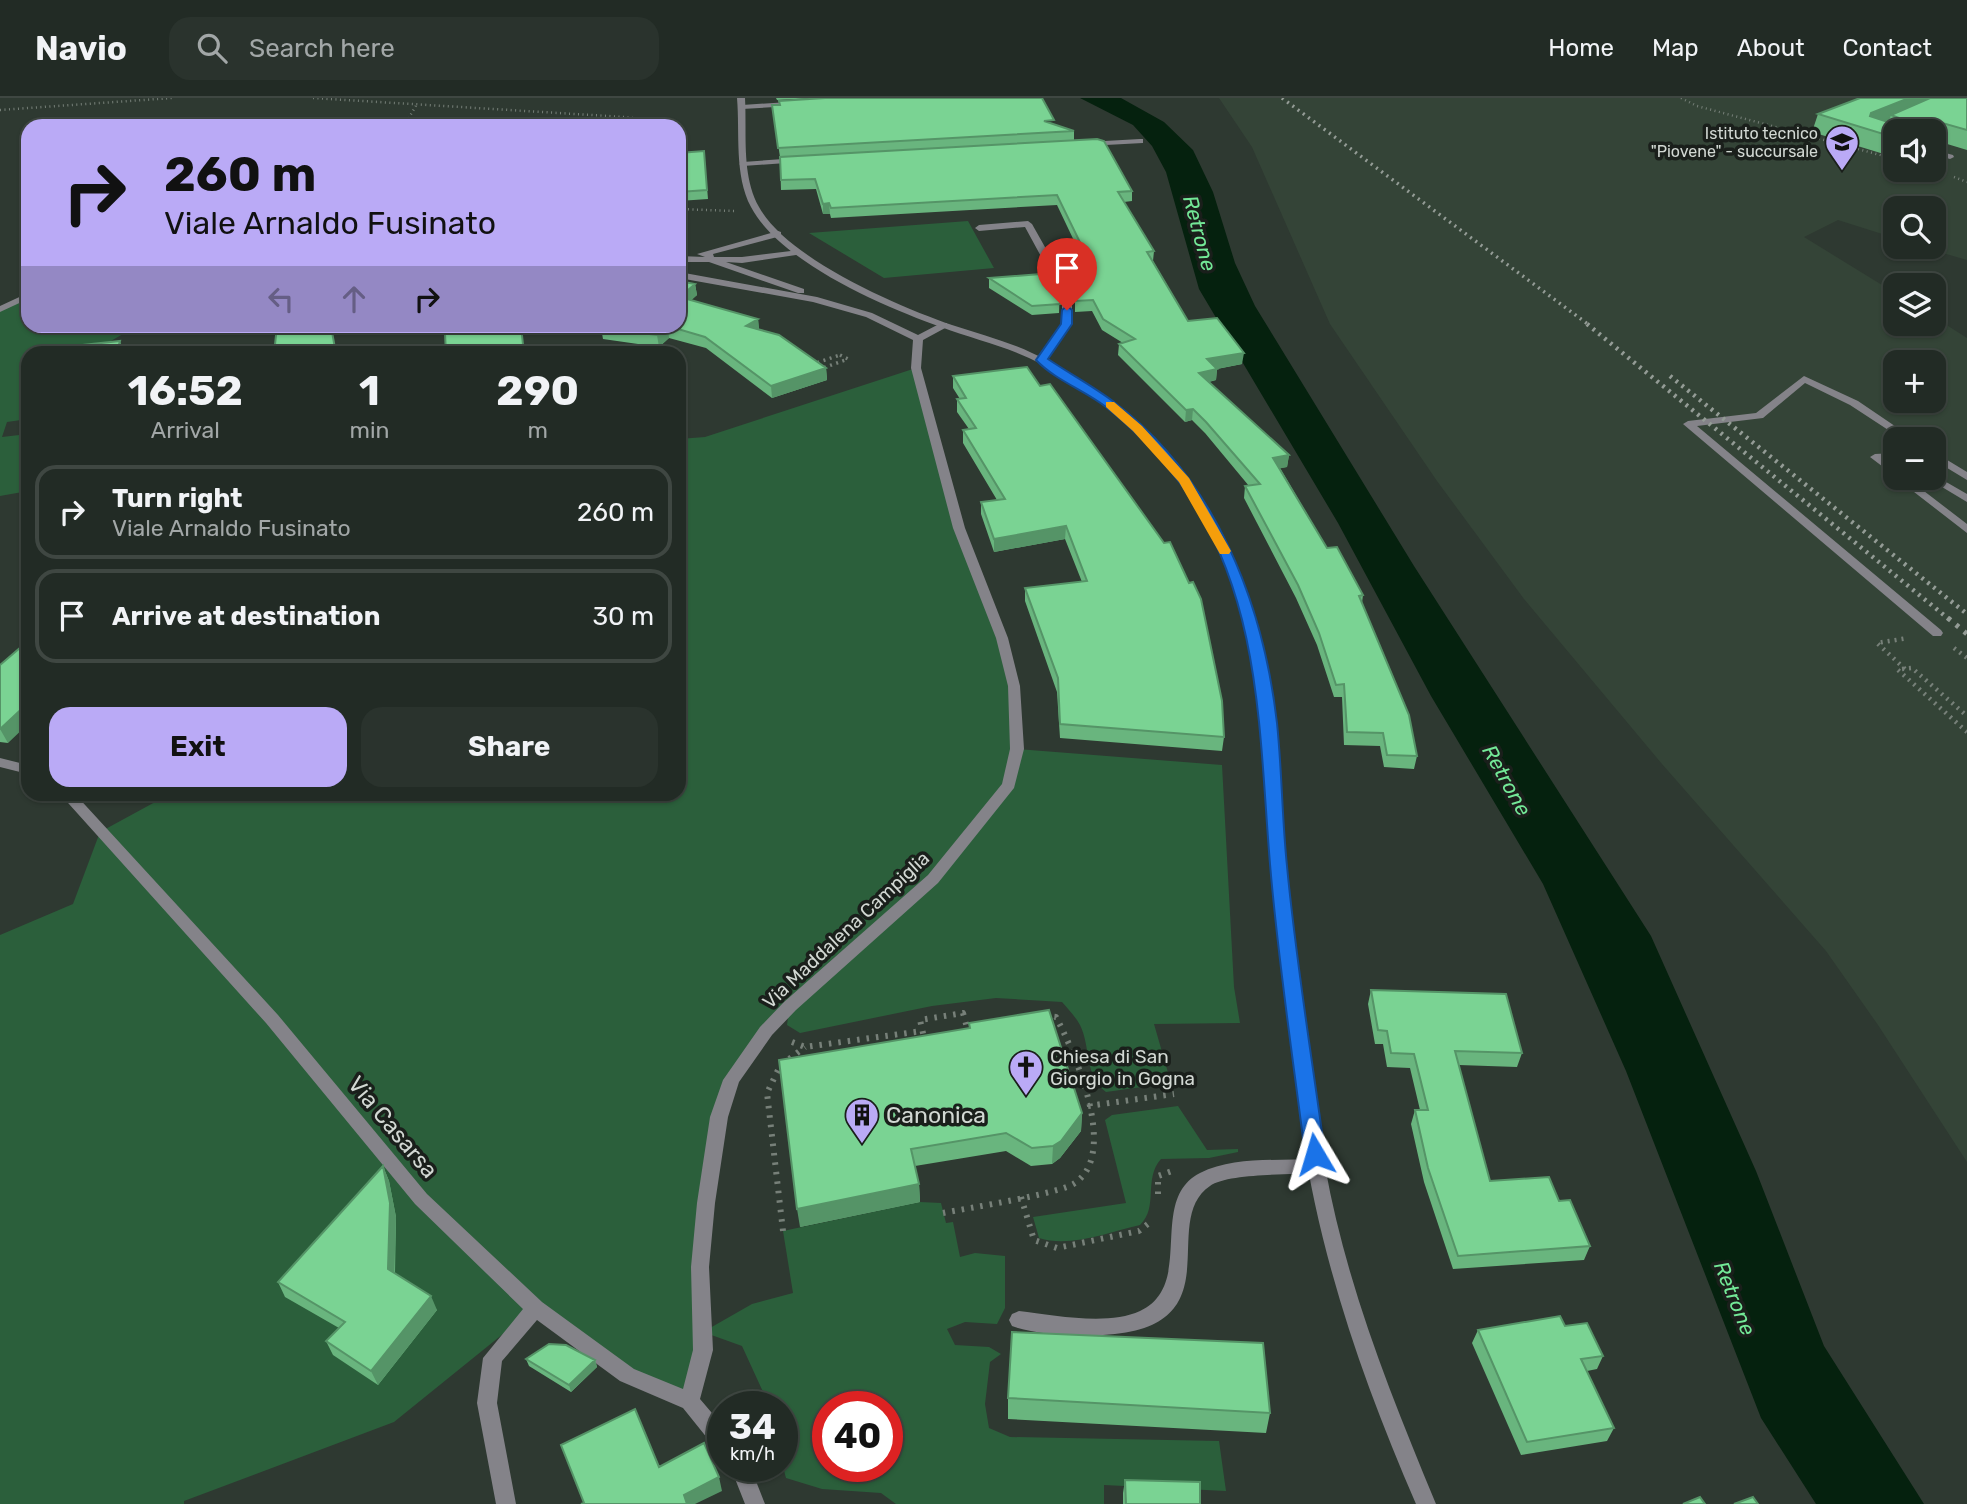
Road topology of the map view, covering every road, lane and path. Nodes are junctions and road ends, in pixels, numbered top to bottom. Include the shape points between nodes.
1 (172, 98) edge
2 (313, 98) edge
3 (1681, 98) edge
4 (741, 103) edge
5 (417, 104) junction
6 (793, 104) edge
7 (0, 110) edge
8 (408, 119) edge
9 (642, 119) edge
10 (1140, 141) dead end
11 (1073, 144) edge
12 (1883, 155) edge
13 (1946, 156) edge
14 (1950, 157) edge
15 (813, 159) edge
16 (743, 164) junction
17 (686, 209) edge
18 (757, 212) junction
19 (979, 228) dead end
20 (778, 234) junction
21 (796, 252) junction
22 (710, 256) junction
23 (686, 258) edge
24 (686, 276) edge
25 (21, 296) edge
26 (0, 298) edge
27 (21, 298) edge
28 (814, 299) junction
29 (0, 309) edge
30 (944, 325) junction
31 (918, 339) junction
32 (1041, 360) junction
33 (816, 363) joint
34 (1891, 427) edge
35 (1883, 457) edge
36 (1883, 463) edge
37 (1946, 463) edge
38 (1967, 477) edge
39 (1946, 486) edge
40 (1916, 490) edge
41 (1967, 499) edge
42 (1967, 530) edge
43 (1937, 633) dead end
44 (1967, 716) edge
45 (1967, 732) edge
46 (0, 762) edge
47 (21, 768) edge
48 (72, 801) edge
49 (1041, 1015) edge
50 (978, 1022) edge
51 (966, 1024) junction
52 (766, 1031) junction
53 (922, 1031) junction
54 (805, 1047) junction
55 (1174, 1094) dead end
56 (1088, 1106) junction
57 (1316, 1166) junction
58 (1181, 1168) dead end
59 (1021, 1197) junction
60 (1158, 1204) dead end
61 (1155, 1212) dead end
62 (943, 1213) dead end
63 (783, 1231) dead end
64 (535, 1308) junction
65 (1019, 1320) dead end
66 (690, 1401) junction
67 (707, 1423) edge
68 (746, 1482) edge
69 (506, 1504) edge
70 (755, 1504) edge
71 (1426, 1504) edge

1 - 7 path
2 - 5 path
3 - 12 path
4 - 6 street
4 - 16 street
5 - 8 path
5 - 9 path
10 - 11 street
13 - 14 street
15 - 16 street
16 - 18 street
17 - 18 path
18 - 20 street
19 - 32 street via 1028,224 1068,295 1067,324
20 - 21 street
20 - 22 street
21 - 22 street via 743,260
21 - 30 street
22 - 23 street
22 - 28 street via 792,286
24 - 28 street
25 - 26 street
27 - 29 street
28 - 31 street via 869,315
30 - 31 street
30 - 32 street
31 - 52 street, Via Maddalena Campiglia via 916,368 959,527 1002,638 1014,687 1017,749 1009,785 933,879
32 - 57 street via 1110,404 1185,481 1213,528 1244,603 1269,723 1278,866
33 - 33 path via 840,355 848,359 823,368
34 - 43 street via 1804,379 1759,416 1688,424
35 - 36 street via 1875,457
37 - 38 street
39 - 41 street
40 - 42 street
44 - 45 path via 1912,667 1898,670
46 - 47 street
48 - 64 street, Via Casarsa via 272,1019 421,1199
49 - 56 path via 1056,1017 1063,1028
50 - 51 path
51 - 53 path via 963,1013 920,1020
51 - 53 path via 969,1035 925,1042
52 - 54 path
52 - 66 street, Via Maddalena Campiglia via 731,1080 719,1117 700,1268 703,1350
53 - 54 path
54 - 63 path via 783,1061 770,1077 767,1093
55 - 56 path
56 - 59 path via 1094,1146 1084,1176 1072,1185
57 - 65 street via 1206,1179 1188,1192 1182,1208 1176,1284 1164,1305 1147,1317 1096,1327
57 - 71 street via 1370,1365
58 - 60 path via 1158,1176
59 - 61 path via 1034,1240 1057,1248 1139,1231 1153,1221
59 - 62 path
64 - 66 street, Via Casarsa via 627,1375
64 - 69 street via 493,1357 487,1403
66 - 67 street, Via Casarsa
68 - 70 street

